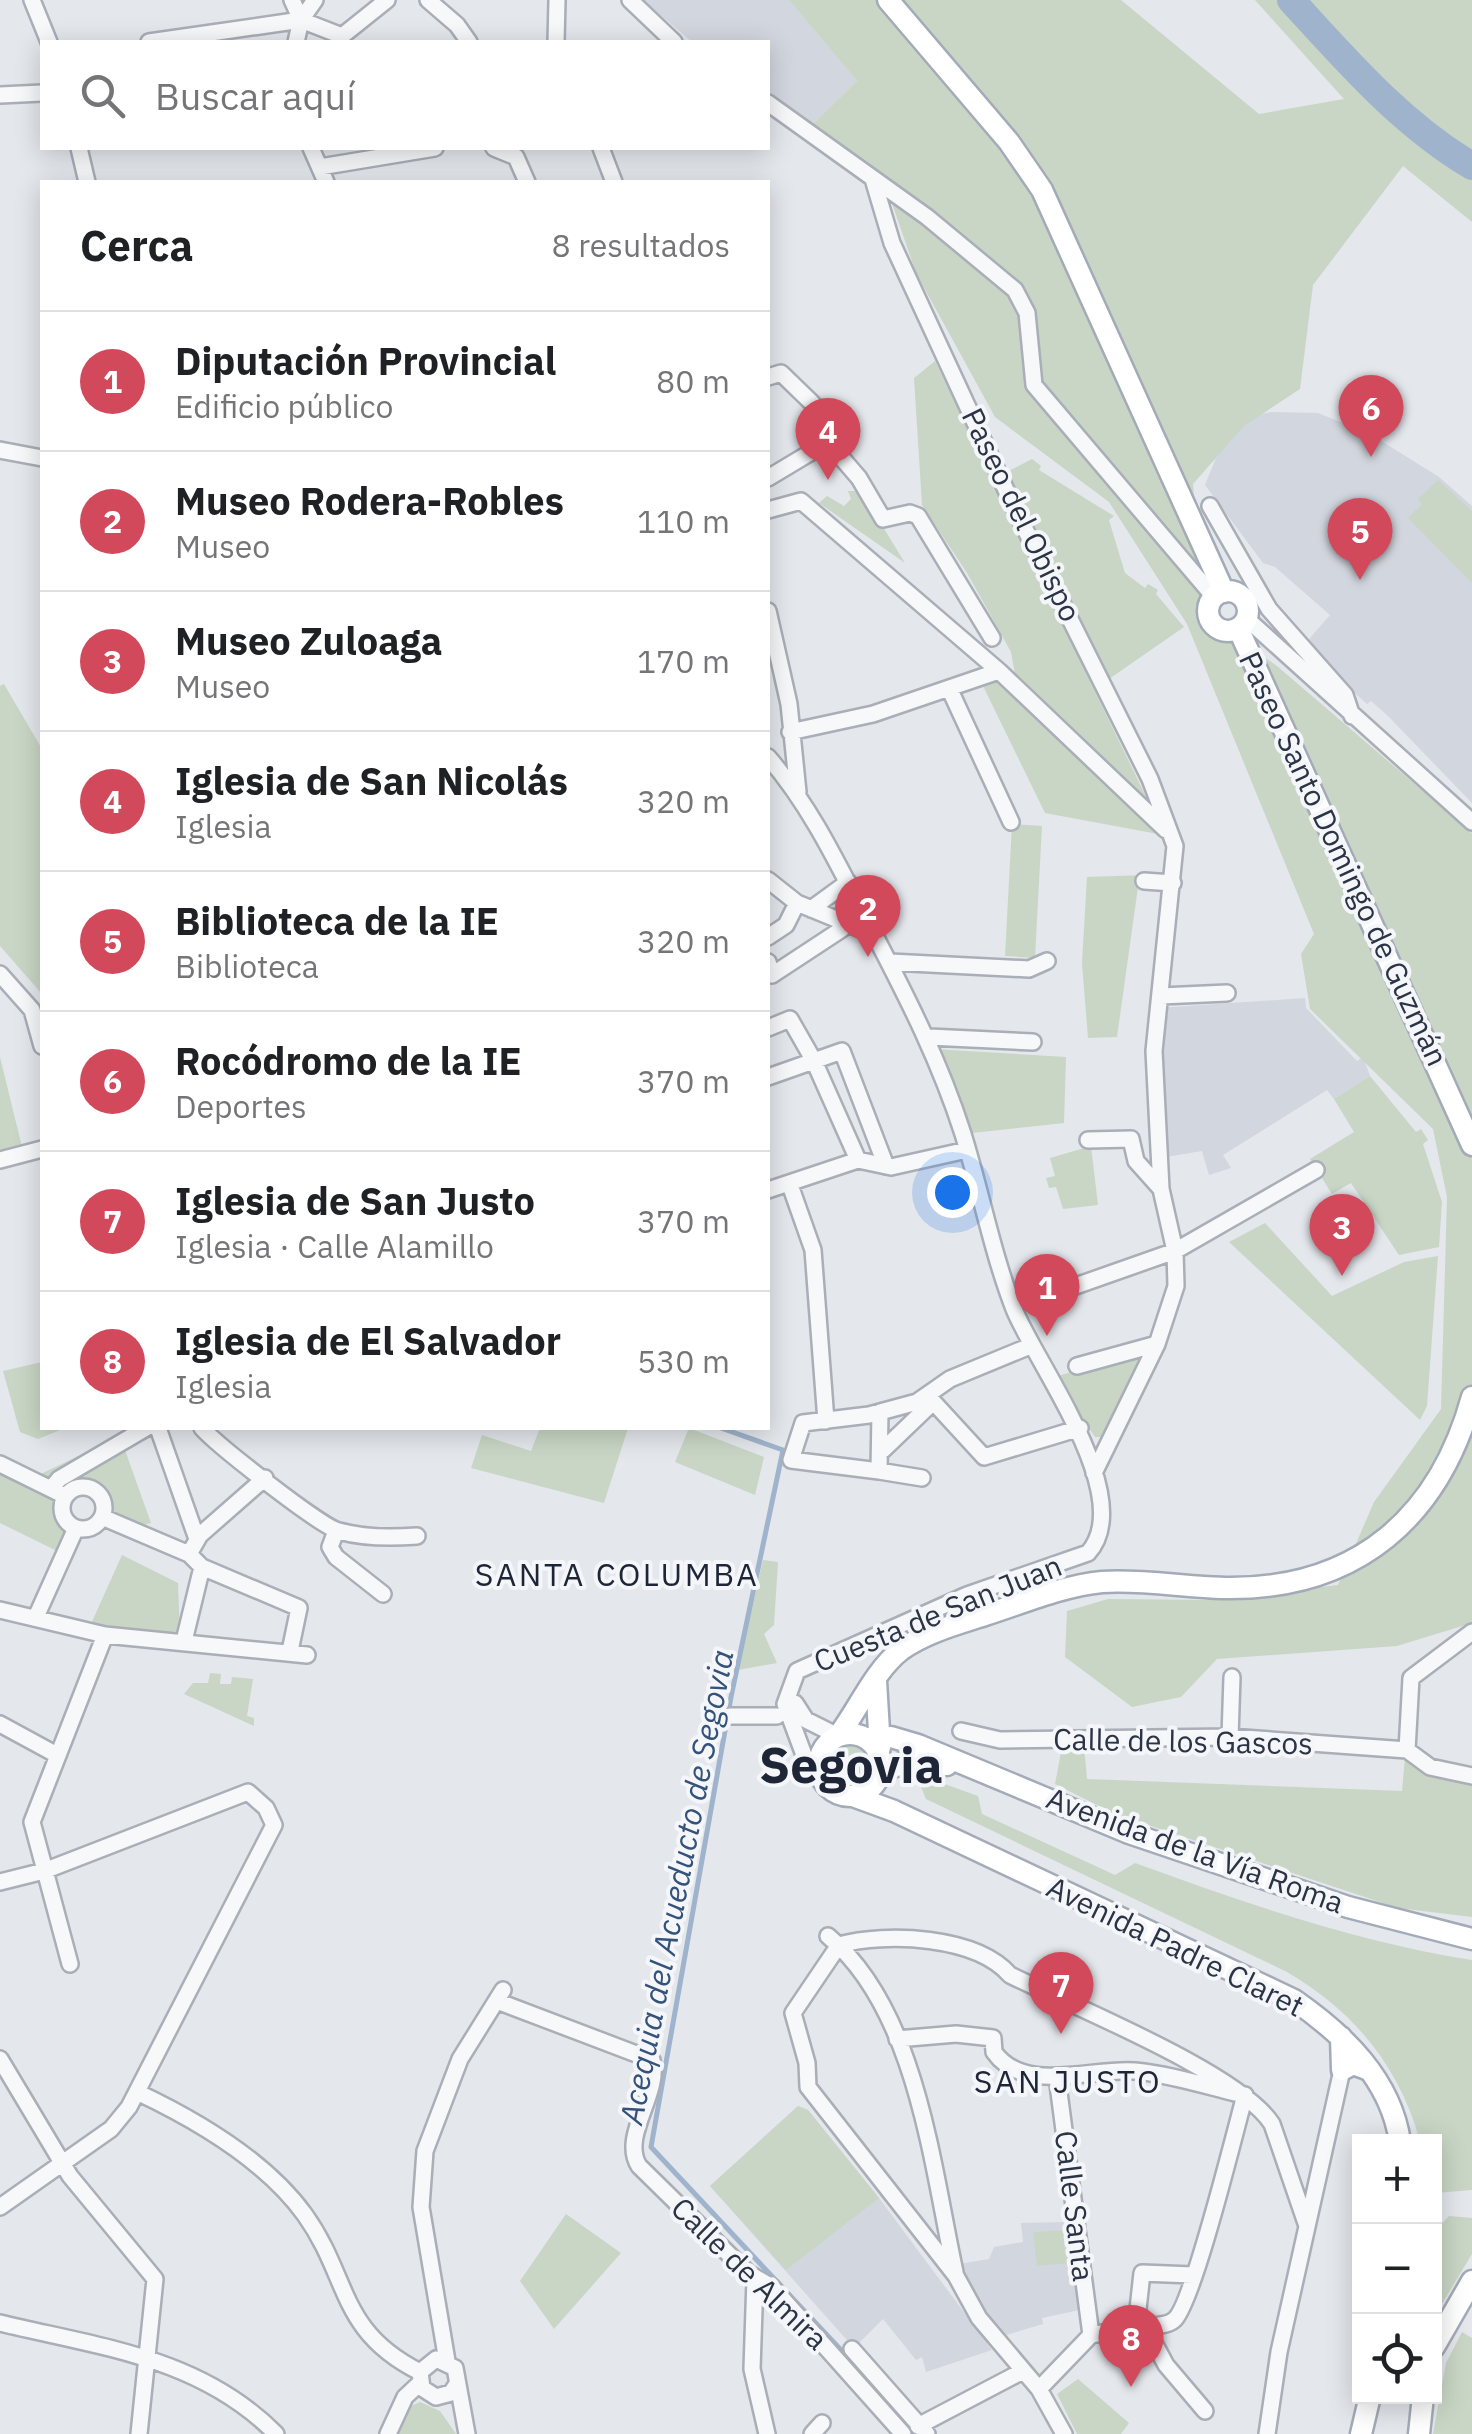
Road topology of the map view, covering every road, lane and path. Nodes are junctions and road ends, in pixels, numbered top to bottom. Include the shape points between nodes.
1 (32, 0) edge
2 (292, 0) edge
3 (315, 0) edge
4 (387, 0) edge
5 (428, 0) edge
6 (557, 0) edge
7 (630, 0) edge
8 (888, 0) edge
9 (302, 20) junction
10 (48, 40) edge
11 (162, 40) edge
12 (297, 40) edge
13 (468, 40) edge
14 (556, 40) edge
15 (672, 40) edge
16 (40, 93) edge
17 (0, 95) edge
18 (770, 104) edge
19 (79, 150) edge
20 (311, 150) edge
21 (427, 150) edge
22 (500, 150) edge
23 (602, 150) edge
24 (323, 175) edge
25 (873, 179) junction
26 (87, 180) edge
27 (526, 180) edge
28 (613, 180) edge
29 (770, 377) edge
30 (826, 435) junction
31 (0, 450) edge
32 (40, 458) edge
33 (770, 477) edge
34 (1210, 506) dead end
35 (770, 509) edge
36 (1219, 594) junction
37 (770, 620) edge
38 (1242, 624) junction
39 (992, 638) dead end
40 (1000, 671) junction
41 (949, 688) junction
42 (1352, 716) junction
43 (790, 732) junction
44 (770, 758) edge
45 (798, 792) junction
46 (1010, 822) dead end
47 (1472, 822) edge
48 (1173, 841) junction
49 (770, 881) edge
50 (1144, 881) dead end
51 (848, 882) junction
52 (1173, 883) junction
53 (804, 906) junction
54 (846, 923) junction
55 (875, 935) junction
56 (770, 936) edge
57 (1047, 961) dead end
58 (890, 962) junction
59 (770, 969) edge
60 (0, 974) edge
61 (1226, 992) dead end
62 (1160, 996) junction
63 (770, 1027) edge
64 (929, 1037) junction
65 (40, 1039) edge
66 (1033, 1042) dead end
67 (814, 1061) junction
68 (770, 1076) edge
69 (1088, 1140) dead end
70 (1472, 1145) edge
71 (40, 1150) edge
72 (968, 1150) junction
73 (0, 1160) edge
74 (858, 1160) junction
75 (886, 1166) junction
76 (1316, 1170) dead end
77 (790, 1185) junction
78 (1161, 1188) junction
79 (770, 1190) edge
80 (1175, 1252) junction
81 (1033, 1301) dead end
82 (1157, 1344) junction
83 (1030, 1346) junction
84 (1077, 1366) dead end
85 (1472, 1397) edge
86 (929, 1399) junction
87 (880, 1412) junction
88 (829, 1421) junction
89 (1080, 1428) junction
90 (143, 1430) edge
91 (159, 1430) edge
92 (204, 1430) edge
93 (883, 1450) junction
94 (0, 1464) edge
95 (84, 1464) junction
96 (879, 1471) junction
97 (1094, 1473) junction
98 (265, 1478) junction
99 (922, 1478) dead end
100 (87, 1487) junction
101 (58, 1493) junction
102 (102, 1517) junction
103 (76, 1528) junction
104 (336, 1531) junction
105 (417, 1536) dead end
106 (193, 1547) junction
107 (202, 1568) junction
108 (383, 1594) dead end
109 (0, 1610) edge
110 (36, 1616) junction
111 (1472, 1632) edge
112 (104, 1635) junction
113 (184, 1641) junction
114 (282, 1650) junction
115 (307, 1655) dead end
116 (1232, 1677) dead end
117 (876, 1681) junction
118 (792, 1682) junction
119 (730, 1716) dead end
120 (778, 1716) dead end
121 (0, 1724) edge
122 (961, 1730) dead end
123 (838, 1736) junction
124 (1230, 1738) junction
125 (880, 1748) junction
126 (1406, 1750) junction
127 (57, 1755) junction
128 (1472, 1776) edge
129 (823, 1782) junction
130 (853, 1796) junction
131 (894, 1811) junction
132 (44, 1871) junction
133 (0, 1882) edge
134 (1472, 1939) edge
135 (834, 1940) junction
136 (1472, 1947) edge
137 (70, 1964) dead end
138 (1341, 2035) junction
139 (898, 2039) junction
140 (0, 2060) edge
141 (1342, 2070) junction
142 (1369, 2070) junction
143 (1057, 2077) junction
144 (139, 2093) junction
145 (1239, 2094) junction
146 (1397, 2134) edge
147 (62, 2166) junction
148 (0, 2207) edge
149 (1307, 2226) junction
150 (1193, 2275) junction
151 (956, 2276) junction
152 (755, 2278) junction
153 (1472, 2281) edge
154 (0, 2324) edge
155 (1140, 2327) junction
156 (1442, 2334) edge
157 (1090, 2335) junction
158 (852, 2349) dead end
159 (145, 2354) junction
160 (447, 2360) junction
161 (1021, 2372) junction
162 (420, 2378) junction
163 (457, 2384) junction
164 (1039, 2390) junction
165 (1368, 2404) edge
166 (1422, 2404) edge
167 (143, 2411) junction
168 (1206, 2411) dead end
169 (922, 2430) edge
170 (267, 2431) edge
171 (139, 2434) edge
172 (148, 2434) edge
173 (388, 2434) edge
174 (467, 2434) edge
175 (770, 2434) edge
176 (901, 2434) edge
177 (1064, 2434) edge
178 (1267, 2434) edge
179 (1361, 2434) edge
180 (1419, 2434) edge

1 - 10 street
2 - 9 street
3 - 9 street
4 - 9 street via 342,36
5 - 13 street
6 - 14 street
7 - 15 street
8 - 36 main road via 1042,190
9 - 11 street
9 - 12 street
16 - 17 street
18 - 25 street
19 - 26 street
20 - 24 street
21 - 24 street
22 - 27 street via 519,161
23 - 28 street
25 - 36 street via 1019,294 1034,385
25 - 48 street, Paseo del Obispo via 892,243 1150,779
29 - 30 street via 790,377
30 - 33 street
30 - 39 street via 883,519 918,516
31 - 32 street
34 - 42 street via 1269,610 1349,700
35 - 40 street via 801,501
36 - 38 main road via 1246,600
36 - 38 main road via 1209,607 1212,623 1224,630
37 - 43 street
38 - 42 street
38 - 70 main road, Paseo Santo Domingo de Guzmán
40 - 41 street
40 - 48 street
41 - 43 street via 874,714
41 - 46 street
42 - 47 street
43 - 45 street
44 - 45 street
45 - 51 street
48 - 52 street
49 - 53 street
50 - 52 street
51 - 53 street
51 - 54 street
51 - 55 street
52 - 62 street
53 - 54 street
53 - 56 street
54 - 55 street
54 - 59 street via 772,976
55 - 58 street
57 - 58 street via 1029,969
58 - 64 street
60 - 65 street via 32,1010
61 - 62 street
62 - 78 street via 1154,1051
63 - 67 street via 790,1019
64 - 66 street
64 - 72 street
67 - 68 street
67 - 74 street
67 - 75 street via 842,1051
69 - 78 street via 1137,1139 1136,1161
71 - 73 street
72 - 75 street
72 - 83 street via 1000,1270
74 - 75 street
74 - 77 street
76 - 80 street
77 - 79 street
77 - 88 street via 813,1250
78 - 80 street
80 - 81 street
80 - 82 street via 1176,1286
82 - 84 street
82 - 97 street
83 - 86 street via 950,1380
83 - 89 street
85 - 117 main road via 1456,1446 1431,1489 1354,1563 1250,1588 1085,1584 914,1643
86 - 87 street
86 - 89 street via 984,1457
86 - 93 street
87 - 88 street
87 - 93 street
88 - 96 street via 800,1426 792,1460
89 - 97 street
90 - 95 street
91 - 106 street
92 - 98 street
93 - 96 street
94 - 101 street
95 - 100 street
95 - 101 street via 59,1478
96 - 99 street
97 - 118 street, Cuesta de San Juan via 1098,1533 1088,1553 841,1649 800,1669
98 - 104 street
98 - 106 street
100 - 101 street
100 - 102 street via 102,1498
101 - 103 street via 63,1514
102 - 103 street
102 - 106 street
103 - 110 street
104 - 105 street
104 - 108 street via 330,1547 336,1558
106 - 107 street
107 - 113 street
107 - 114 street via 299,1608
109 - 110 street
110 - 112 street
111 - 126 street via 1411,1678
112 - 113 street
112 - 127 street
113 - 114 street
114 - 115 street
116 - 124 street
117 - 123 main road
117 - 125 main road
118 - 123 street, Cuesta de San Juan via 802,1716
118 - 129 street, Cuesta de San Juan via 785,1704 807,1763
119 - 120 street
121 - 127 street
122 - 124 street, Calle de los Gascos via 1000,1740
123 - 125 main road
123 - 129 main road via 819,1758
124 - 126 street, Calle de los Gascos
125 - 130 main road via 867,1791
125 - 131 main road
125 - 134 main road, Avenida de la Vía Roma via 971,1764 1129,1834 1348,1907
125 - 136 main road, Avenida de la Vía Roma via 904,1762 938,1762 1137,1851 1346,1917
126 - 128 street via 1430,1768
127 - 132 street via 32,1822
129 - 130 main road
130 - 131 main road, Avenida Padre Claret
131 - 138 main road, Avenida Padre Claret via 1278,1992
132 - 133 street
132 - 137 street
132 - 144 street via 248,1792 274,1825
135 - 139 street via 871,1986
135 - 145 street via 912,1938 987,1956 1010,1975 1208,2072
135 - 151 street via 793,2012 808,2087
138 - 141 main road
138 - 142 main road, Avenida Padre Claret
139 - 143 street via 993,2038 1005,2064
139 - 151 street via 918,2098
140 - 147 street
141 - 142 main road via 1353,2064
141 - 149 street
142 - 146 main road, Avenida Padre Claret
143 - 145 street via 1139,2071
143 - 157 street, Calle Santa
144 - 147 street via 111,2129
144 - 162 street via 209,2131 294,2203 353,2314
145 - 149 street via 1272,2124
145 - 150 street
147 - 148 street
147 - 159 street via 156,2280
149 - 178 street
150 - 155 street via 1175,2320
150 - 155 street via 1142,2273
151 - 161 street
152 - 160 street, Calle de Almira via 635,2159 654,2065 500,1995 460,2059 425,2150 421,2207
152 - 175 street via 752,2368
152 - 176 street, Calle de Almira via 772,2287
153 - 156 main road
154 - 159 street
155 - 157 street
155 - 168 street
157 - 164 street
158 - 169 street, Calle de Almira
159 - 167 street
159 - 170 street via 229,2396
160 - 162 street via 431,2360
160 - 163 street
161 - 164 street
161 - 169 street
162 - 163 street via 436,2397
162 - 173 street
163 - 174 street
164 - 177 street
165 - 179 main road
166 - 180 main road
167 - 171 street
167 - 172 street

